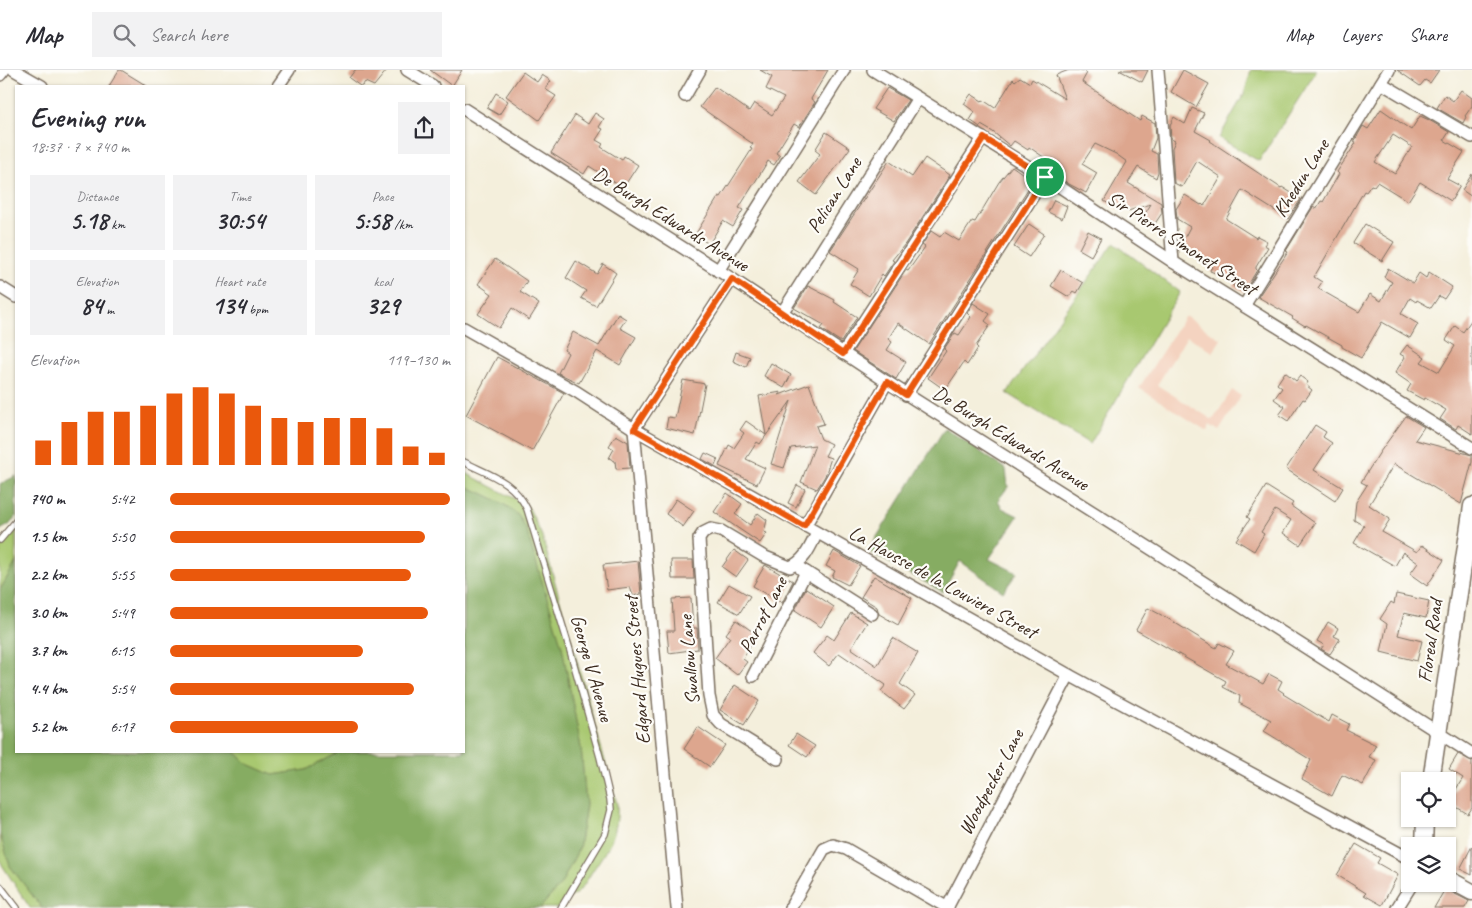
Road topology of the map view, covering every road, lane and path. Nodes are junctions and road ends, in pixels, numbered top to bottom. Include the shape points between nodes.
1 (4, 70) edge
2 (14, 70) edge
3 (289, 70) edge
4 (408, 70) edge
5 (700, 70) edge
6 (844, 70) edge
7 (873, 70) edge
8 (1158, 70) edge
9 (1389, 70) edge
10 (0, 75) edge
11 (1381, 83) junction
12 (40, 85) edge
13 (279, 85) edge
14 (431, 85) edge
15 (685, 96) dead end
16 (918, 98) junction
17 (465, 111) edge
18 (984, 138) junction
19 (1472, 138) edge
20 (1045, 177) junction
21 (1173, 262) junction
22 (718, 271) junction
23 (732, 279) junction
24 (0, 287) edge
25 (15, 296) edge
26 (1244, 306) junction
27 (782, 313) junction
28 (465, 329) edge
29 (843, 354) junction
30 (887, 382) junction
31 (906, 395) junction
32 (634, 429) junction
33 (1472, 448) edge
34 (465, 462) edge
35 (1472, 506) edge
36 (15, 522) edge
37 (804, 526) junction
38 (817, 533) junction
39 (0, 540) edge
40 (793, 566) junction
41 (806, 572) junction
42 (872, 614) dead end
43 (1069, 674) junction
44 (753, 676) dead end
45 (1438, 732) junction
46 (1472, 754) edge
47 (778, 759) dead end
48 (1432, 772) edge
49 (1401, 854) edge
50 (1456, 883) edge
51 (0, 886) edge
52 (1407, 892) edge
53 (1472, 892) edge
54 (17, 908) edge
55 (562, 908) edge
56 (677, 908) edge
57 (790, 908) edge
58 (947, 908) edge
59 (1397, 908) edge

1 - 10 street
2 - 12 street
3 - 13 street
4 - 14 street
5 - 15 street
6 - 22 street
7 - 16 street, Sir Pierre Simonet Street
8 - 21 street
9 - 11 street, Khedun Lane
11 - 19 street
11 - 26 street, Khedun Lane
16 - 18 street, Sir Pierre Simonet Street
16 - 27 street, Pelican Lane
17 - 22 street, De Burgh Edwards Avenue
18 - 20 street, Sir Pierre Simonet Street
18 - 29 street
20 - 21 street, Sir Pierre Simonet Street
20 - 31 street
21 - 26 street, Sir Pierre Simonet Street
22 - 23 street, De Burgh Edwards Avenue
23 - 27 street, De Burgh Edwards Avenue
23 - 32 street
24 - 25 street
26 - 33 street, Sir Pierre Simonet Street
27 - 29 street, De Burgh Edwards Avenue
28 - 32 street, La Hausse de la Louviere Street via 577,392
29 - 30 street, De Burgh Edwards Avenue
30 - 31 street, De Burgh Edwards Avenue
30 - 37 street
31 - 45 street, De Burgh Edwards Avenue
32 - 37 street, La Hausse de la Louviere Street
32 - 56 street, Edgard Hugues Street
34 - 55 lane, George V Avenue via 515,489 527,508 610,799 605,834
35 - 45 main road, Floreal Road
36 - 39 lane
37 - 38 street, La Hausse de la Louviere Street
38 - 40 street via 808,552 799,564
38 - 43 street, La Hausse de la Louviere Street
40 - 41 street
40 - 47 street, Swallow Lane via 763,556 721,530 711,529 699,540 713,715
41 - 42 street
41 - 44 street, Parrot Lane
43 - 49 street, La Hausse de la Louviere Street
43 - 58 street, Woodpecker Lane
45 - 46 street, De Burgh Edwards Avenue
45 - 48 main road, Floreal Road
50 - 53 main road
51 - 54 lane
52 - 59 street
57 - 58 street via 824,849 834,845

